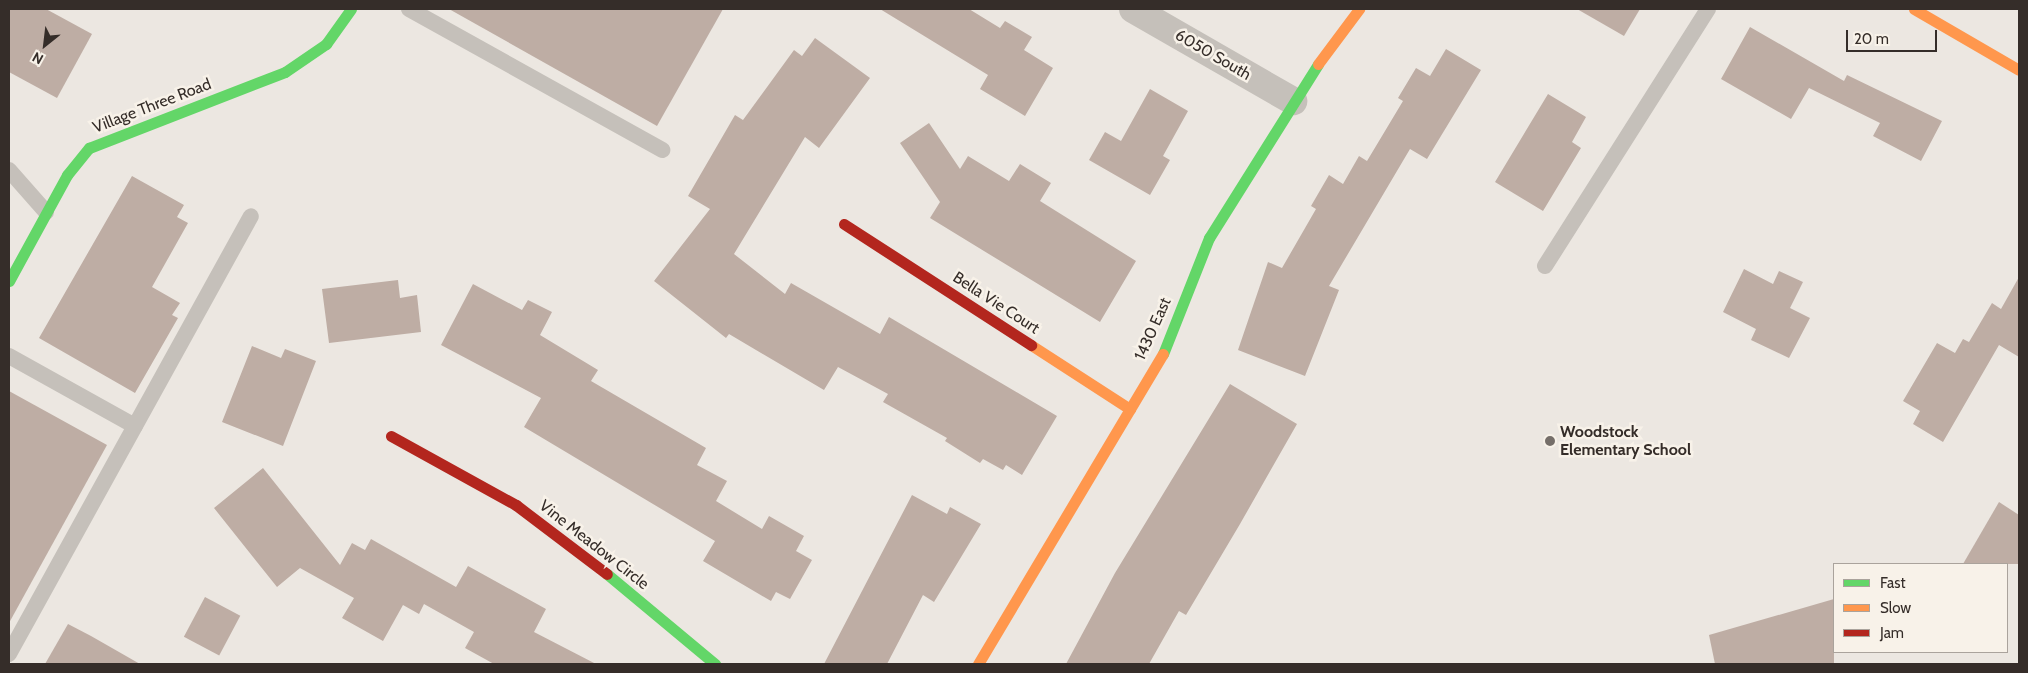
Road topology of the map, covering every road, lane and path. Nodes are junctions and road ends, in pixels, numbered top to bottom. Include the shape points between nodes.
1 (351, 9) edge
2 (409, 9) edge
3 (1132, 9) edge
4 (1359, 9) edge
5 (1708, 9) edge
6 (1914, 9) edge
7 (2019, 70) edge
8 (1293, 101) junction
9 (662, 150) dead end
10 (9, 170) edge
11 (46, 212) junction
12 (251, 216) dead end
13 (844, 224) dead end
14 (1545, 266) dead end
15 (9, 281) edge
16 (9, 356) edge
17 (1130, 409) junction
18 (135, 426) junction
19 (391, 436) dead end
20 (9, 654) edge
21 (715, 664) edge
22 (978, 664) edge

1 - 11 street, Village Three Road via 326,44 285,72 89,148 73,165
2 - 9 lane
3 - 8 street, 6050 South
4 - 8 street, 1430 East
5 - 14 lane
6 - 7 street
8 - 17 street, 1430 East via 1209,238 1162,357
10 - 11 lane
11 - 15 street, Village Three Road
12 - 18 lane
13 - 17 street, Bella Vie Court
16 - 18 lane
17 - 22 street, 1430 East
18 - 20 lane
19 - 21 street, Vine Meadow Circle via 516,505 570,543

